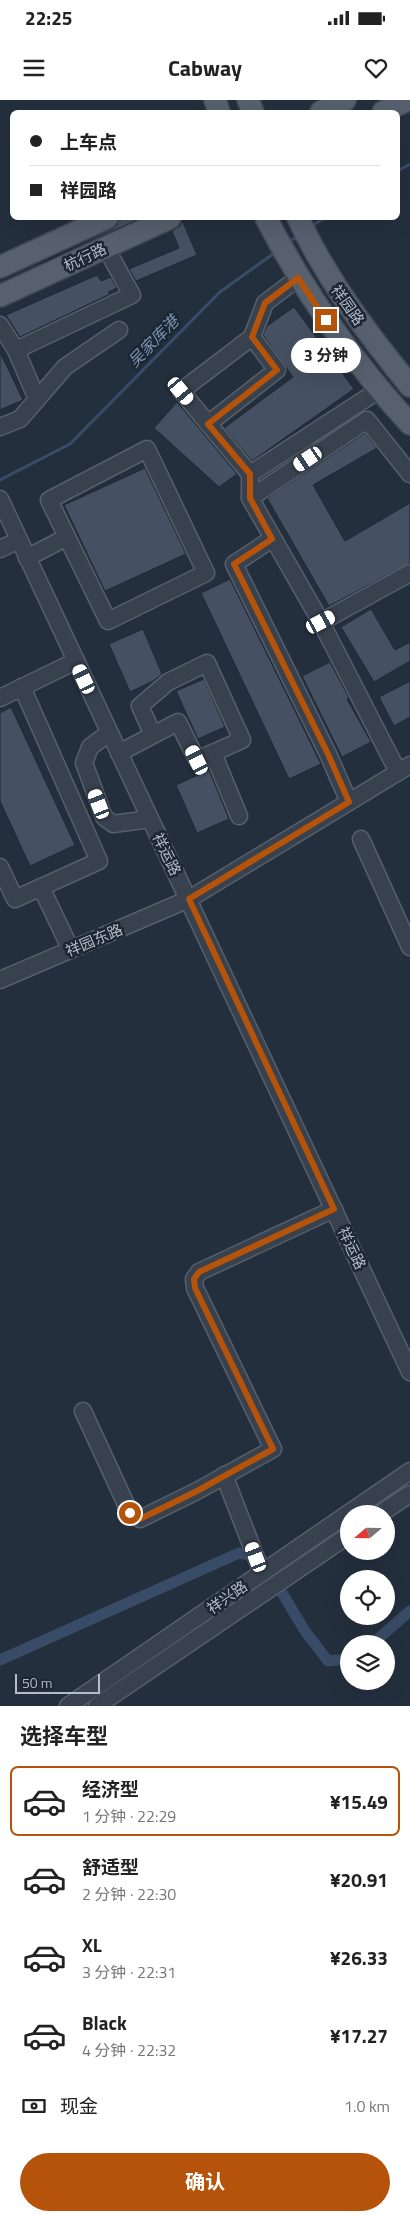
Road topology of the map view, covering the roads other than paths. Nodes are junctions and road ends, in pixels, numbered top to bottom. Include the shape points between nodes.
1 (345, 100) edge
2 (408, 100) edge
3 (325, 110) edge
4 (387, 110) edge
5 (103, 220) edge
6 (166, 220) edge
7 (267, 220) edge
8 (299, 220) edge
9 (106, 248) junction
10 (0, 267) edge
11 (298, 278) junction
12 (0, 296) edge
13 (0, 325) edge
14 (119, 330) dead end
15 (252, 337) junction
16 (16, 350) junction
17 (410, 386) edge
18 (379, 390) junction
19 (37, 399) junction
20 (208, 424) junction
21 (410, 424) edge
22 (0, 427) edge
23 (250, 474) junction
24 (410, 474) edge
25 (250, 498) junction
26 (0, 499) edge
27 (67, 537) junction
28 (272, 539) junction
29 (19, 540) junction
30 (0, 549) edge
31 (27, 558) junction
32 (410, 573) edge
33 (321, 622) junction
34 (76, 661) junction
35 (22, 687) junction
36 (0, 698) edge
37 (109, 733) junction
38 (153, 735) junction
39 (119, 753) junction
40 (213, 753) junction
41 (404, 768) edge
42 (349, 802) junction
43 (239, 816) dead end
44 (150, 819) junction
45 (362, 838) dead end
46 (0, 867) edge
47 (41, 887) junction
48 (189, 899) junction
49 (410, 947) edge
50 (71, 950) junction
51 (0, 980) edge
52 (334, 1209) junction
53 (410, 1372) edge
54 (83, 1411) dead end
55 (410, 1471) edge
56 (224, 1475) junction
57 (410, 1494) edge
58 (394, 1505) edge
59 (340, 1541) edge
60 (262, 1573) junction
61 (68, 1706) edge
62 (97, 1706) edge

1 - 3 main road
2 - 4 main road
5 - 10 main road, 杭行路
6 - 9 main road, 杭行路
7 - 11 main road, 祥园路
8 - 17 main road, 祥园路 via 326,273
9 - 12 main road, 杭行路
9 - 16 street via 132,295
11 - 15 street via 265,303
11 - 18 main road, 祥园路
13 - 16 street
14 - 19 street via 66,367
15 - 20 street via 277,370
15 - 20 street via 181,391
16 - 19 street
18 - 21 main road, 祥园路
18 - 23 street
19 - 22 street via 20,420
20 - 23 street
23 - 25 street
24 - 25 street via 367,420
25 - 28 street
26 - 29 street, 祥运路
27 - 27 street via 108,621 206,573 147,449 49,500
27 - 31 street
28 - 33 street
28 - 42 street via 234,564
29 - 30 street
29 - 31 street, 祥运路
31 - 34 street, 祥运路
32 - 33 street
33 - 41 street
34 - 35 street
34 - 37 street, 祥运路
35 - 36 street
35 - 47 street via 99,861
37 - 39 street, 祥运路
37 - 44 street via 90,747 84,763 104,817 113,824
38 - 39 street
38 - 40 street via 178,722 197,760
38 - 40 street via 140,706 168,682 207,663 242,740
39 - 44 street, 祥运路
40 - 43 street
41 - 42 street, 祥园东路
42 - 48 street, 祥园东路
44 - 48 street, 祥运路
45 - 49 street
46 - 47 street via 15,899
47 - 50 street
48 - 50 street, 祥园东路
48 - 52 street, 祥运路
50 - 51 street, 祥园东路
52 - 53 street, 祥运路
52 - 56 street via 199,1272 194,1279 195,1288 273,1449
54 - 56 street via 130,1513 140,1519
55 - 60 street, 祥兴路
56 - 60 street
57 - 58 street
59 - 62 street, 祥兴路
60 - 61 street, 祥兴路

